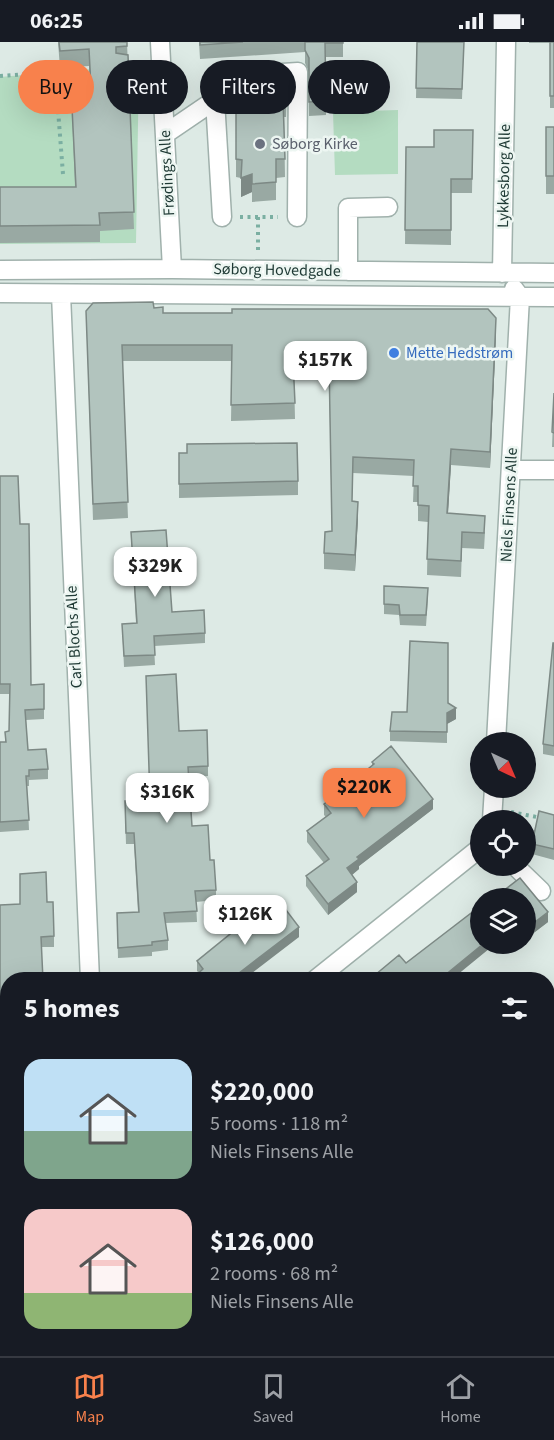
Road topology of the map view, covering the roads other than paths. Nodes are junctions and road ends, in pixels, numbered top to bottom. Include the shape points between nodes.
1 (159, 42) edge
2 (506, 42) edge
3 (296, 72) edge
4 (200, 110) edge
5 (216, 114) edge
6 (165, 134) junction
7 (388, 207) dead end
8 (222, 217) road end
9 (297, 217) road end
10 (172, 269) junction
11 (0, 270) edge
12 (348, 271) junction
13 (502, 273) junction
14 (554, 273) edge
15 (0, 293) edge
16 (61, 294) junction
17 (520, 297) junction
18 (554, 297) edge
19 (511, 470) junction
20 (554, 470) edge
21 (497, 732) edge
22 (470, 856) edge
23 (525, 876) edge
24 (541, 891) dead end
25 (90, 972) edge
26 (325, 972) edge

1 - 6 street, Frødings Alle
2 - 13 street, Lykkesborg Alle
3 - 9 street
4 - 6 street
5 - 8 street
6 - 10 street, Frødings Alle
7 - 12 street via 348,208
10 - 11 street, Søborg Hovedgade
10 - 12 street, Søborg Hovedgade
12 - 13 street, Søborg Hovedgade
13 - 14 street, Søborg Hovedgade
13 - 17 street
15 - 16 street, Søborg Hovedgade
16 - 17 street, Søborg Hovedgade
16 - 25 street, Carl Blochs Alle
17 - 18 street, Søborg Hovedgade
17 - 19 street, Niels Finsens Alle
19 - 20 street
19 - 21 street, Niels Finsens Alle
22 - 26 street
23 - 24 street

